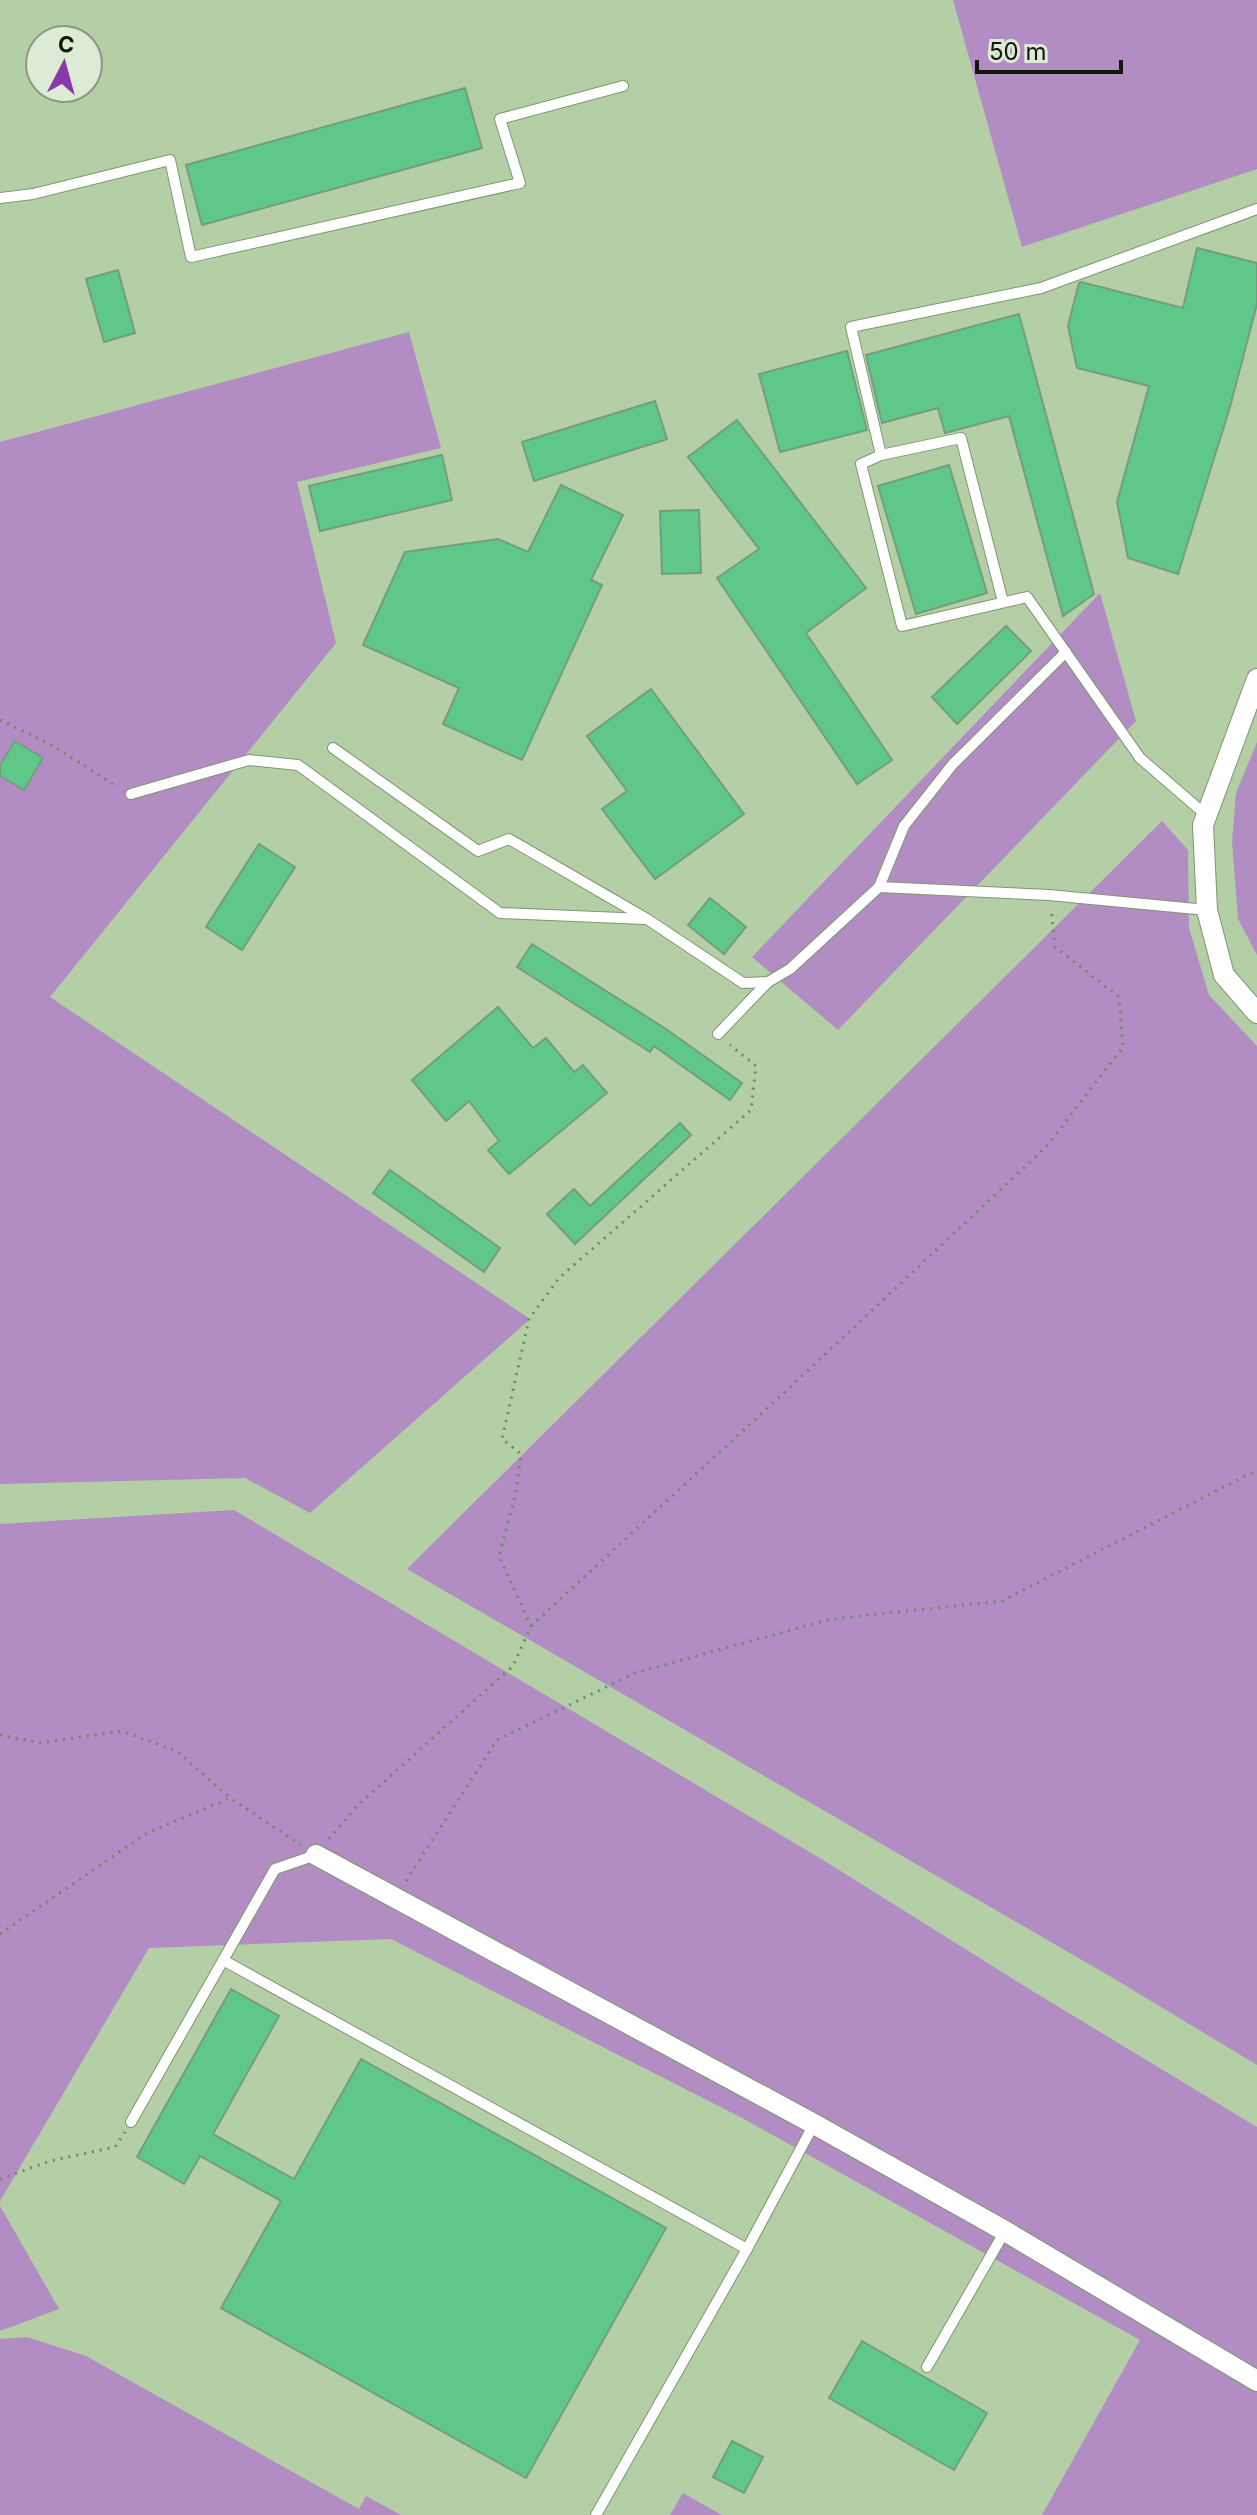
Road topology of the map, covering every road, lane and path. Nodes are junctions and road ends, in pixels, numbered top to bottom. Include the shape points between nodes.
1 (623, 86) dead end
2 (0, 198) edge
3 (1257, 209) edge
4 (881, 455) junction
5 (1003, 602) junction
6 (1066, 652) junction
7 (1257, 679) edge
8 (0, 720) edge
9 (333, 748) dead end
10 (131, 794) joint
11 (1206, 815) junction
12 (879, 887) junction
13 (1049, 895) junction
14 (1207, 910) junction
15 (647, 919) junction
16 (768, 982) junction
17 (1257, 1013) edge
18 (718, 1034) joint
19 (1257, 1470) edge
20 (531, 1626) junction
21 (0, 1735) edge
22 (230, 1798) junction
23 (316, 1855) junction
24 (395, 1898) junction
25 (0, 1934) edge
26 (223, 1960) junction
27 (131, 2122) joint
28 (814, 2124) junction
29 (0, 2179) edge
30 (1005, 2231) junction
31 (747, 2249) junction
32 (927, 2367) dead end
33 (1257, 2381) edge
34 (596, 2515) edge

1 - 2 lane via 500,119 520,183 191,257 170,160
3 - 4 lane via 1041,288 851,327
4 - 5 lane via 961,438
4 - 5 lane via 861,464 902,626
5 - 6 lane via 1027,597
6 - 11 lane via 1140,758
6 - 12 lane via 953,764 904,826
7 - 11 street
8 - 10 path
9 - 15 lane via 478,851 509,839
10 - 15 lane via 249,760 298,765 500,913
11 - 14 street
12 - 13 lane
12 - 16 lane via 790,969
13 - 14 lane
13 - 20 path via 1055,947 1119,997 1123,1047 1046,1147
14 - 17 street via 1224,975
15 - 16 lane via 743,983
16 - 18 lane
18 - 20 path via 756,1066 751,1110 559,1278 529,1319 502,1439 521,1454 499,1556
19 - 24 path via 1002,1601 831,1619 635,1673 497,1740
20 - 23 path via 513,1666 356,1807
21 - 22 path via 41,1743 121,1731 177,1751
22 - 23 path
22 - 25 path via 147,1833
23 - 24 street
23 - 26 lane via 275,1869
24 - 28 street
26 - 27 lane
26 - 31 lane
27 - 29 path via 115,2147
28 - 30 street
28 - 31 lane
30 - 32 lane
30 - 33 street
31 - 34 lane

